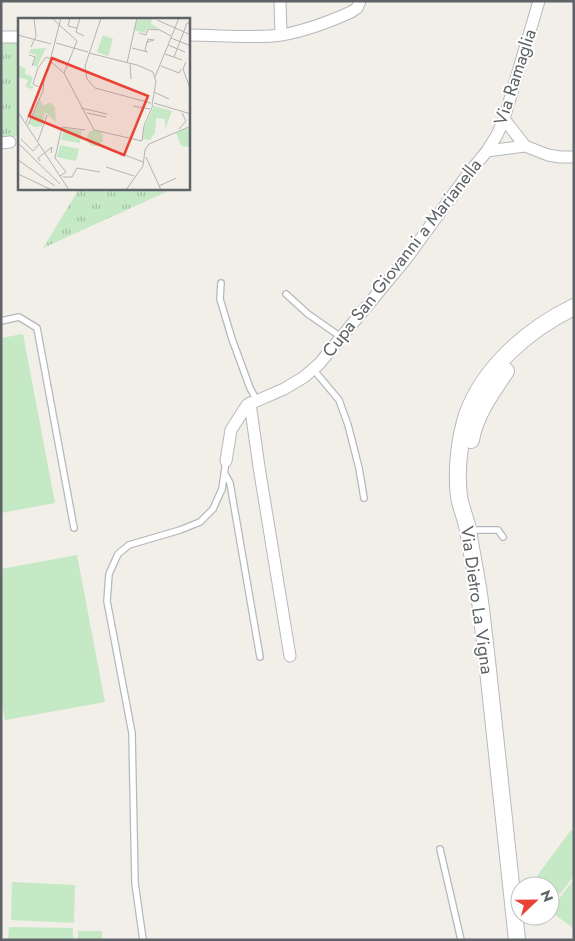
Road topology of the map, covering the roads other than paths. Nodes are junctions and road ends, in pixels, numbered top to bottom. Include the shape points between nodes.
1 (280, 1) edge
2 (360, 1) edge
3 (539, 1) edge
4 (190, 35) edge
5 (281, 35) junction
6 (1, 37) edge
7 (18, 37) edge
8 (504, 119) junction
9 (525, 146) junction
10 (487, 150) junction
11 (574, 157) edge
12 (221, 283) dead end
13 (286, 294) dead end
14 (574, 307) edge
15 (574, 319) edge
16 (1, 320) edge
17 (341, 338) junction
18 (313, 369) junction
19 (253, 402) junction
20 (226, 461) joint
21 (225, 474) junction
22 (364, 498) dead end
23 (74, 528) dead end
24 (477, 530) junction
25 (503, 537) dead end
26 (290, 656) dead end
27 (260, 657) dead end
28 (440, 849) dead end
29 (521, 876) edge
30 (526, 926) edge
31 (143, 940) edge
32 (461, 940) edge
33 (517, 940) edge
34 (527, 940) edge

1 - 5 street
2 - 5 street via 357,8 346,15
3 - 8 street, Via Ramaglia
4 - 5 street
6 - 7 street
8 - 9 street
8 - 10 street, Via Ramaglia
9 - 10 street
9 - 11 street via 548,155
10 - 17 street, Cupa San Giovanni a Marianella via 406,260
12 - 19 lane via 220,299
13 - 17 lane
14 - 33 street, Via Dietro La Vigna via 523,339 504,357 480,389 467,415 458,474 480,606
15 - 24 street, Via Dietro La Vigna via 529,346 509,366 487,399 472,432 468,465 470,498
16 - 23 lane via 19,318 36,328
17 - 18 street, Cupa San Giovanni a Marianella
18 - 19 street, Cupa San Giovanni a Marianella via 284,389
18 - 22 lane via 339,400 359,468
19 - 20 street via 231,430
19 - 26 street via 259,467
20 - 21 lane
21 - 27 lane via 230,483
21 - 31 lane via 213,509 200,522 129,545 118,554 109,574 107,601 132,733 135,883
24 - 25 lane via 498,530
24 - 29 street, Via Dietro La Vigna via 491,604
28 - 32 lane
30 - 34 street

